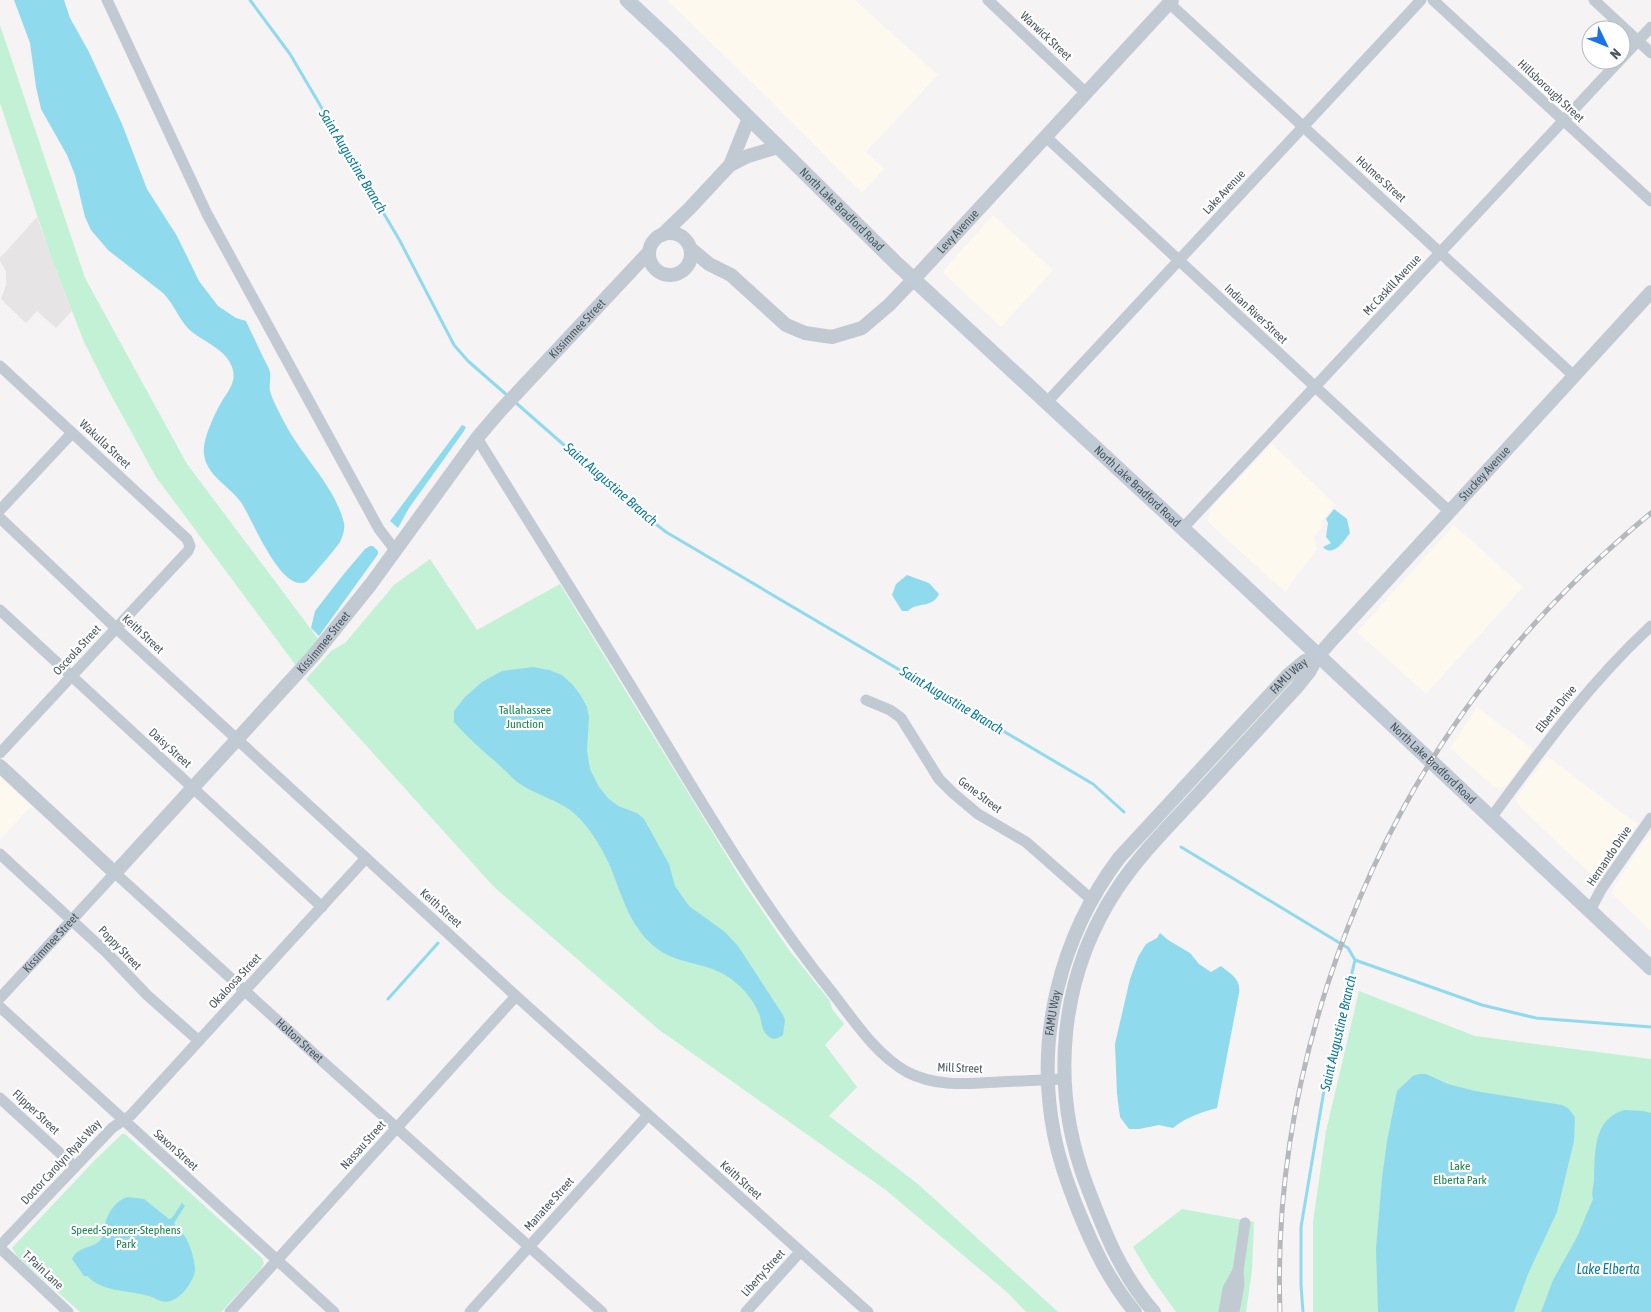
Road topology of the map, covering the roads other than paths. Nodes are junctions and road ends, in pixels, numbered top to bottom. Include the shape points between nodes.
1 (107, 0) edge
2 (627, 0) edge
3 (988, 0) edge
4 (1421, 0) edge
5 (1433, 0) edge
6 (1594, 0) edge
7 (1170, 1) edge
8 (1651, 27) edge
9 (1638, 41) junction
10 (1631, 49) edge
11 (1651, 53) edge
12 (1611, 70) edge
13 (1086, 93) junction
14 (749, 118) junction
15 (1563, 121) junction
16 (1303, 127) junction
17 (1045, 136) junction
18 (778, 147) junction
19 (730, 165) junction
20 (1651, 201) edge
21 (689, 209) junction
22 (662, 235) junction
23 (690, 245) junction
24 (649, 252) junction
25 (1441, 252) junction
26 (1179, 261) junction
27 (709, 264) junction
28 (686, 269) junction
29 (658, 272) junction
30 (629, 273) junction
31 (914, 279) junction
32 (1651, 292) edge
33 (0, 366) edge
34 (1574, 376) junction
35 (1315, 388) junction
36 (1047, 402) junction
37 (72, 433) junction
38 (477, 438) junction
39 (0, 510) edge
40 (1450, 511) junction
41 (0, 518) edge
42 (1183, 528) junction
43 (189, 543) joint
44 (395, 550) junction
45 (0, 610) edge
46 (1651, 626) edge
47 (116, 628) junction
48 (1318, 656) junction
49 (72, 676) junction
50 (866, 700) dead end
51 (238, 740) junction
52 (0, 752) edge
53 (0, 766) edge
54 (194, 788) junction
55 (1491, 818) junction
56 (1651, 818) edge
57 (0, 854) edge
58 (366, 858) junction
59 (115, 873) junction
60 (1092, 900) junction
61 (322, 907) junction
62 (1590, 910) junction
63 (72, 919) junction
64 (1651, 968) edge
65 (245, 990) junction
66 (516, 996) junction
67 (0, 998) edge
68 (0, 1007) edge
69 (199, 1041) junction
70 (1064, 1079) junction
71 (1048, 1080) junction
72 (0, 1098) edge
73 (648, 1115) junction
74 (123, 1120) junction
75 (396, 1128) junction
76 (75, 1167) junction
77 (1245, 1223) dead end
78 (530, 1246) junction
79 (0, 1247) edge
80 (800, 1252) junction
81 (276, 1260) junction
82 (1238, 1271) junction
83 (68, 1312) edge
84 (230, 1312) edge
85 (334, 1312) edge
86 (470, 1312) edge
87 (602, 1312) edge
88 (746, 1312) edge
89 (868, 1312) edge
90 (1135, 1312) edge
91 (1154, 1312) edge
92 (1224, 1312) edge
93 (1234, 1312) edge

1 - 44 street via 214,227 379,529
2 - 14 main road, North Lake Bradford Road
3 - 13 street, Warwick Street
4 - 16 street, Lake Avenue
5 - 15 street, Hillsborough Street
6 - 9 street
7 - 13 street, Levy Avenue
7 - 16 street, Holmes Street
8 - 9 street, Mc Caskill Avenue
9 - 10 street, Mc Caskill Avenue
9 - 11 street
12 - 15 street, Mc Caskill Avenue
13 - 17 street, Levy Avenue
14 - 18 main road, North Lake Bradford Road
14 - 19 street
15 - 20 street, Hillsborough Street
15 - 25 street, Mc Caskill Avenue
16 - 25 street, Holmes Street
16 - 26 street, Lake Avenue
17 - 26 street, Indian River Street
17 - 31 street, Levy Avenue
18 - 19 street
18 - 31 main road, North Lake Bradford Road
19 - 21 street
21 - 22 street
21 - 23 street via 686,226
22 - 23 street via 676,234
22 - 24 street via 651,245
23 - 27 street, Levy Avenue
23 - 28 street via 692,256
24 - 29 street via 651,263
24 - 30 street, Kissimmee Street
25 - 34 street, Holmes Street
25 - 35 street, Mc Caskill Avenue
26 - 35 street, Indian River Street
26 - 36 street, Lake Avenue
27 - 28 street
27 - 31 street, Levy Avenue via 731,275 786,325 805,333 832,337 862,328
28 - 29 street via 672,275
29 - 30 street via 642,270
30 - 38 street, Kissimmee Street
31 - 36 main road, North Lake Bradford Road
32 - 34 street, Stuckey Avenue
33 - 37 street, Wakulla Street
34 - 40 street, Stuckey Avenue
35 - 40 street, Indian River Street
35 - 42 street, Mc Caskill Avenue
36 - 42 main road, North Lake Bradford Road
37 - 39 street
37 - 43 street, Wakulla Street
38 - 44 street, Kissimmee Street
38 - 71 street, Mill Street via 756,890 798,950 870,1038 896,1065 932,1081 959,1084
40 - 48 street, Stuckey Avenue
41 - 47 street, Keith Street
42 - 48 main road, North Lake Bradford Road
43 - 47 street, Osceola Street via 188,551
44 - 51 street, Kissimmee Street via 332,634
45 - 49 street, Daisy Street
46 - 55 street, Elberta Drive via 1582,698
47 - 49 street, Osceola Street
47 - 51 street, Keith Street
48 - 55 main road, North Lake Bradford Road
48 - 60 street, FAMU Way via 1288,675 1131,844
48 - 70 street, FAMU Way via 1296,688 1147,850 1110,900 1090,939 1075,983 1066,1032
49 - 52 street, Osceola Street
49 - 54 street, Daisy Street
50 - 60 street, Gene Street via 901,718 938,779 953,793 978,814 1026,842
51 - 54 street, Kissimmee Street
51 - 58 street, Keith Street
53 - 59 street, Holton Street
54 - 59 street, Kissimmee Street
54 - 61 street, Daisy Street
55 - 62 main road, North Lake Bradford Road
56 - 62 street, Hernando Drive
57 - 63 street, Poppy Street
58 - 61 street, Okaloosa Street
58 - 66 street, Keith Street
59 - 63 street, Kissimmee Street
59 - 65 street, Holton Street
60 - 71 street, FAMU Way via 1073,939 1058,982 1050,1027
61 - 65 street, Okaloosa Street
62 - 64 main road, North Lake Bradford Road
63 - 67 street, Kissimmee Street
63 - 69 street, Poppy Street via 147,995
65 - 69 street, Okaloosa Street
65 - 75 street, Holton Street
66 - 73 street, Keith Street
66 - 75 street, Nassau Street
68 - 74 street, Saxon Street
69 - 74 street, Okaloosa Street
70 - 71 street, Mill Street
70 - 91 street, FAMU Way via 1072,1140 1084,1180 1120,1264
71 - 90 street, FAMU Way via 1054,1135 1072,1193 1104,1268
72 - 76 street, Flipper Street
73 - 78 street, Manatee Street
73 - 80 street, Keith Street
74 - 76 street, Doctor Carolyn Ryals Way
74 - 81 street, Saxon Street
75 - 78 street, Holton Street
75 - 81 street, Nassau Street
76 - 79 street, Doctor Carolyn Ryals Way
77 - 82 street
78 - 86 street, Manatee Street
78 - 87 street, Holton Street
79 - 83 street, T-Pain Lane
80 - 88 street, Liberty Street
80 - 89 street, Keith Street
81 - 84 street, Nassau Street
81 - 85 street, Saxon Street
82 - 92 street via 1228,1288
82 - 93 street

